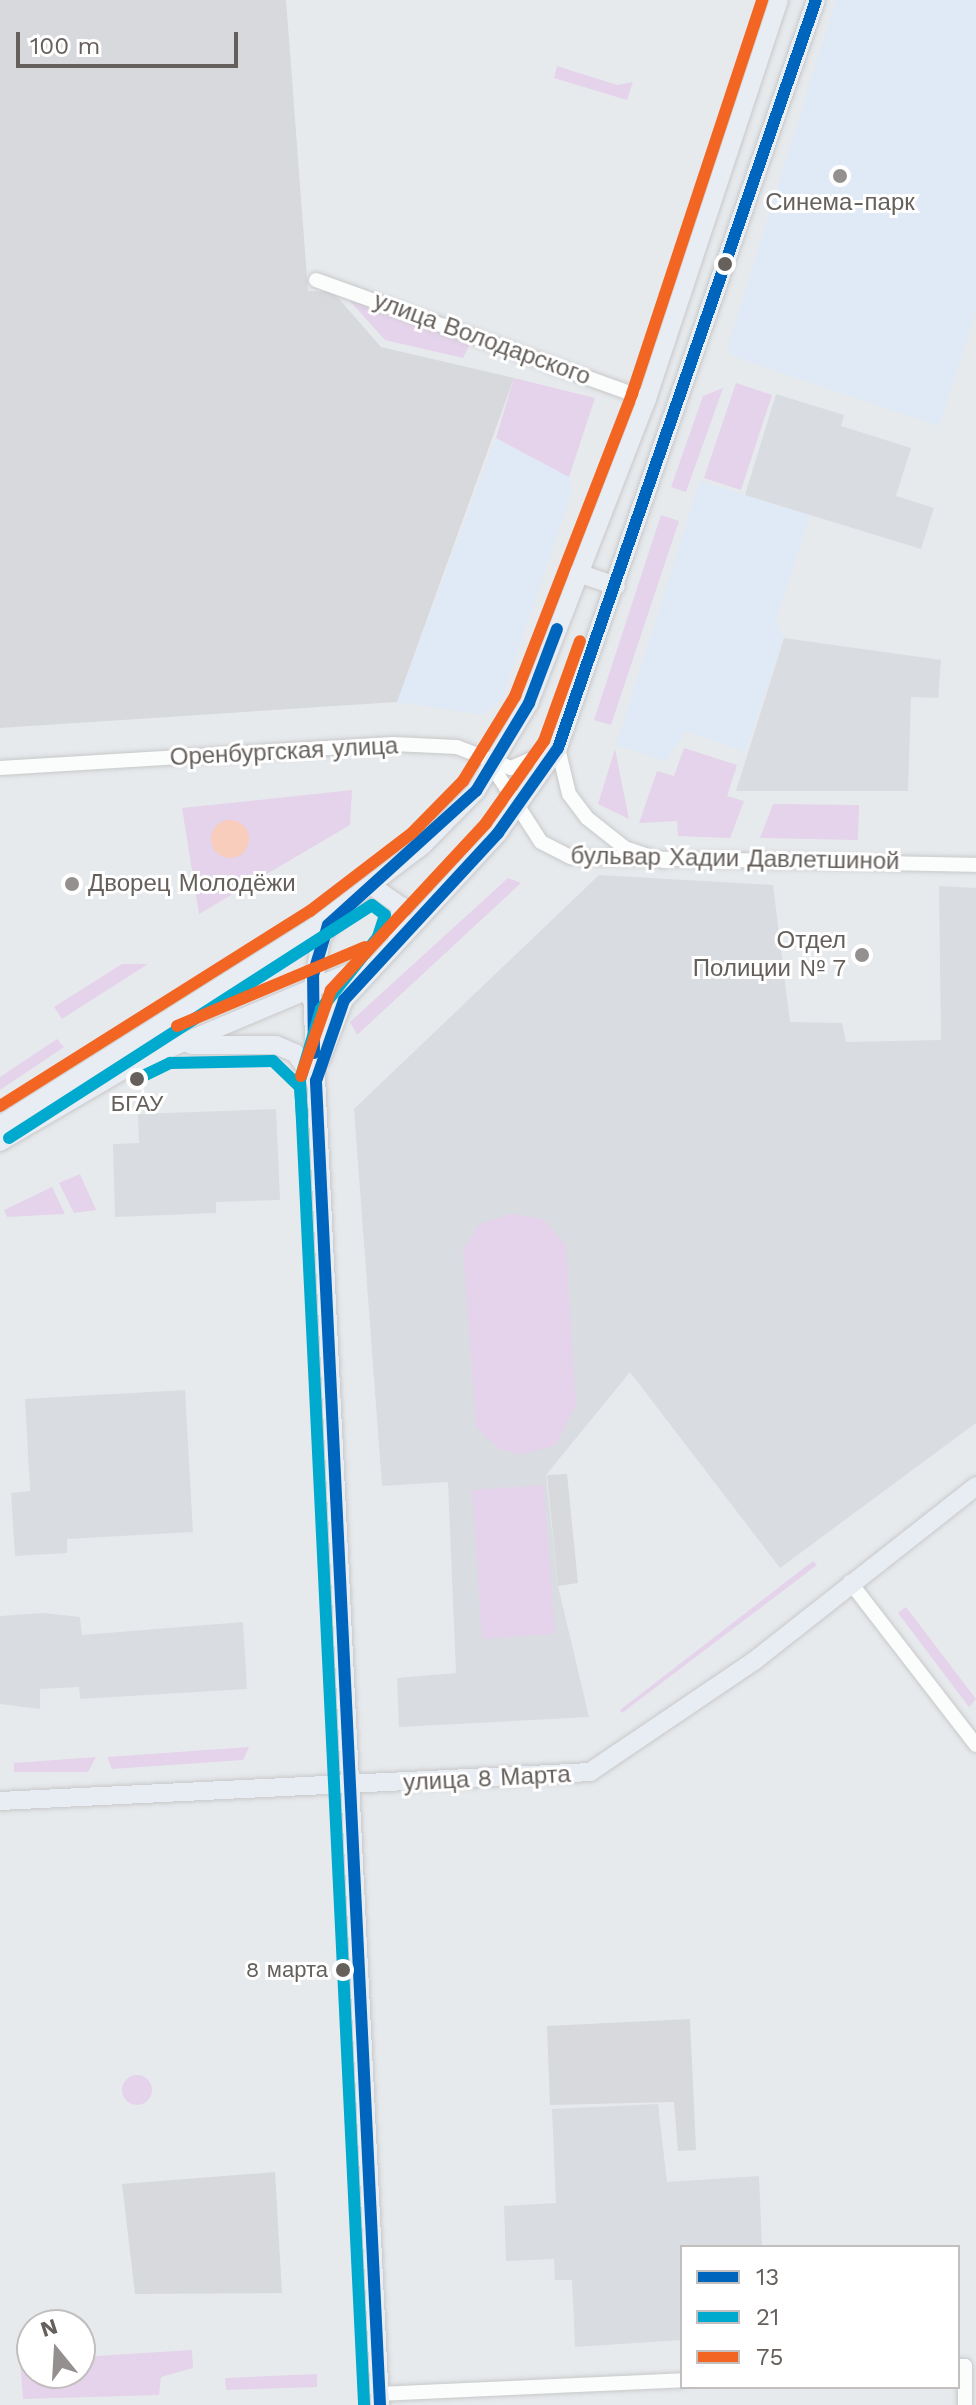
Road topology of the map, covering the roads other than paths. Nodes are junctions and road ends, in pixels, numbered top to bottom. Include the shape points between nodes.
1 (779, 0) edge
2 (816, 0) edge
3 (764, 41) junction
4 (798, 51) junction
5 (316, 280) dead end
6 (647, 399) junction
7 (578, 573) junction
8 (616, 586) junction
9 (558, 748) junction
10 (492, 766) junction
11 (0, 768) edge
12 (518, 806) junction
13 (663, 861) junction
14 (976, 865) edge
15 (372, 886) junction
16 (343, 907) junction
17 (384, 952) junction
18 (312, 993) junction
19 (166, 1047) junction
20 (316, 1081) junction
21 (0, 1125) edge
22 (0, 1142) edge
23 (976, 1486) edge
24 (850, 1582) junction
25 (976, 1745) edge
26 (353, 1784) junction
27 (0, 1801) edge
28 (961, 2366) edge
29 (680, 2380) edge
30 (380, 2400) edge
31 (965, 2405) edge

1 - 3 main road
2 - 4 main road
3 - 4 main road
3 - 6 main road
4 - 8 main road
5 - 6 street, улица Володарского
6 - 7 main road
7 - 8 main road
7 - 10 main road via 529,703
8 - 9 main road
9 - 10 street via 528,766
9 - 12 main road
9 - 13 street via 569,794 587,818 625,848
10 - 11 street, Оренбургская улица via 457,747 393,744
10 - 12 street, бульвар Хадии Давлетшиной
10 - 15 main road via 454,817
12 - 13 street, бульвар Хадии Давлетшиной via 558,854
12 - 17 main road
13 - 14 street, бульвар Хадии Давлетшиной
15 - 16 main road
15 - 17 main road via 401,906 402,927
16 - 18 main road via 321,939
16 - 21 main road
17 - 18 main road
17 - 20 main road via 335,1016
18 - 19 main road
18 - 20 main road
19 - 20 main road via 276,1045 295,1053
19 - 22 main road
20 - 26 main road
23 - 24 main road, улица 8 Марта
24 - 25 street
24 - 26 main road, улица 8 Марта via 742,1670 590,1772
26 - 27 main road, улица 8 Марта
26 - 30 main road via 352,1925
28 - 31 street
29 - 30 street

